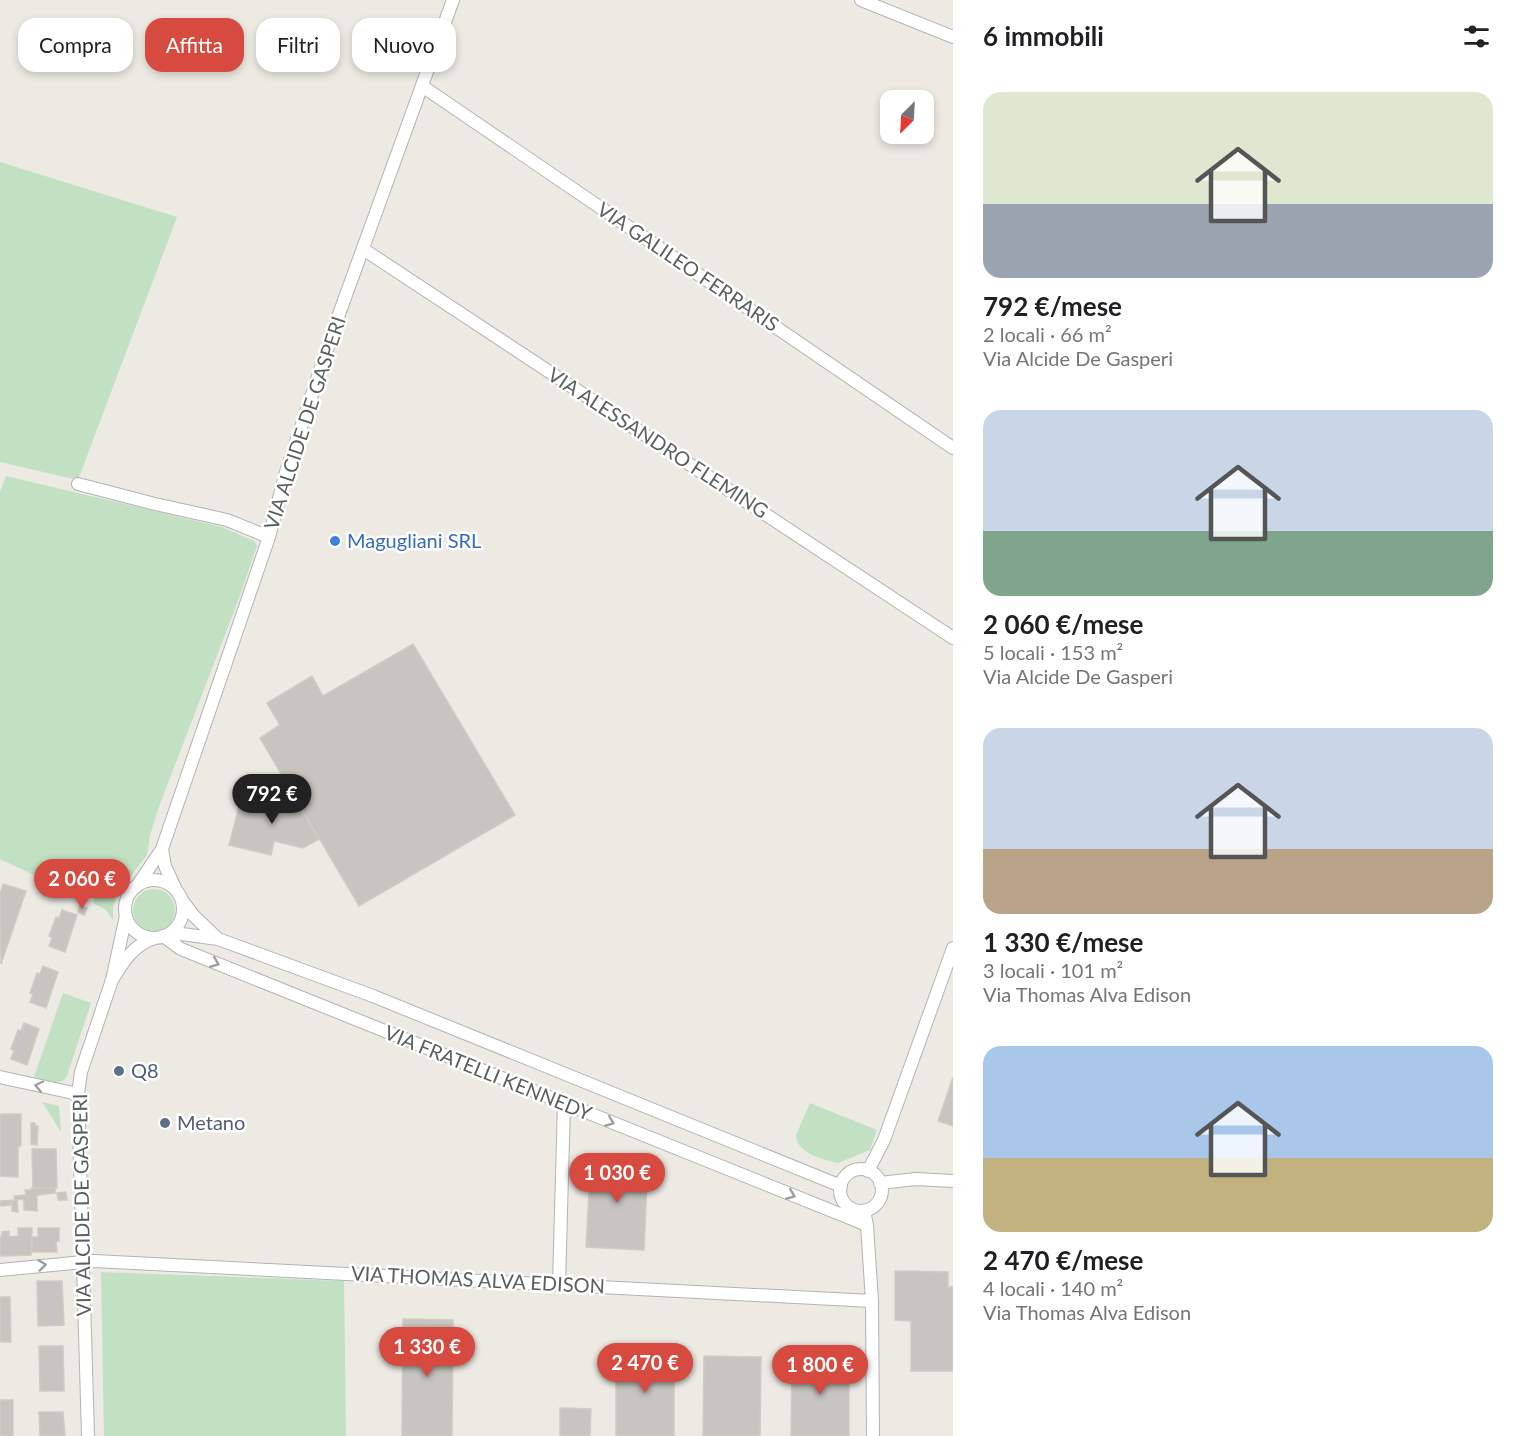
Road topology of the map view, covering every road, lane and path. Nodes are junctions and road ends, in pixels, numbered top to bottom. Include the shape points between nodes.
1 (453, 0) edge
2 (861, 0) edge
3 (953, 37) edge
4 (422, 86) junction
5 (363, 249) junction
6 (953, 448) edge
7 (78, 484) dead end
8 (269, 537) junction
9 (953, 638) edge
10 (162, 849) junction
11 (136, 886) junction
12 (180, 896) junction
13 (126, 916) junction
14 (159, 937) junction
15 (218, 939) junction
16 (953, 948) edge
17 (112, 980) junction
18 (0, 1077) edge
19 (78, 1094) junction
20 (564, 1103) junction
21 (868, 1171) junction
22 (953, 1180) edge
23 (880, 1183) junction
24 (841, 1186) junction
25 (864, 1211) junction
26 (867, 1225) junction
27 (83, 1262) junction
28 (0, 1270) edge
29 (559, 1285) junction
30 (872, 1301) junction
31 (88, 1436) edge
32 (873, 1436) edge

1 - 4 street, VIA ALCIDE DE GASPERI
2 - 3 street
4 - 5 street, VIA ALCIDE DE GASPERI
4 - 6 street, VIA GALILEO FERRARIS
5 - 8 street, VIA ALCIDE DE GASPERI via 286,472
5 - 9 street, VIA ALESSANDRO FLEMING
7 - 8 street via 227,520
8 - 10 street, VIA ALCIDE DE GASPERI
10 - 11 street, VIA ALCIDE DE GASPERI
10 - 12 street via 165,866
11 - 12 street via 162,881
11 - 13 street via 127,900
12 - 14 street via 182,919 171,933
12 - 15 street, VIA FRATELLI KENNEDY
13 - 14 street via 134,930
13 - 17 street, VIA ALCIDE DE GASPERI
14 - 15 street, VIA FRATELLI KENNEDY via 183,934
14 - 17 street, VIA ALCIDE DE GASPERI via 137,946
14 -> 20 street, VIA FRATELLI KENNEDY
15 - 24 street, VIA FRATELLI KENNEDY via 373,996
16 - 21 street via 884,1140
17 - 19 street, VIA ALCIDE DE GASPERI via 81,1072
19 -> 18 street
19 - 27 street, VIA ALCIDE DE GASPERI
20 -> 26 street, VIA FRATELLI KENNEDY
20 - 29 street
21 - 23 street
21 - 24 street via 851,1172
22 - 23 street
23 - 25 street via 878,1203
24 - 25 street via 847,1206
25 - 26 street
26 - 30 street
28 -> 27 street, VIA THOMAS ALVA EDISON
27 - 29 street, VIA THOMAS ALVA EDISON
27 - 31 street, VIA ALCIDE DE GASPERI
29 - 30 street, VIA THOMAS ALVA EDISON
30 - 32 street

